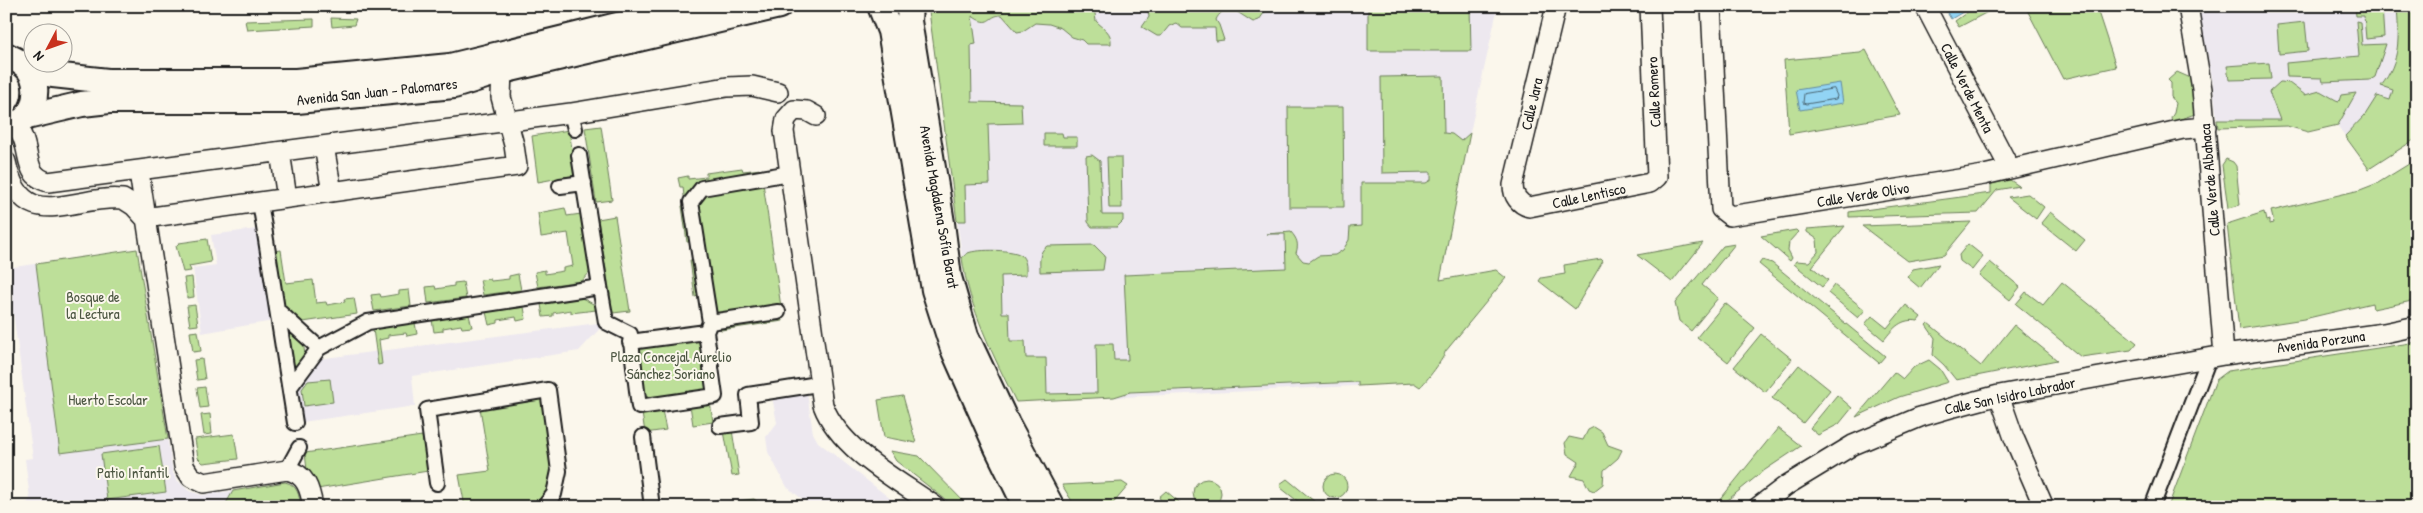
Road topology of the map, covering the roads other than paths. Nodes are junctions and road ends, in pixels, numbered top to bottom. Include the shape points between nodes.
1 (695, 6) edge
2 (779, 6) edge
3 (880, 6) edge
4 (910, 6) edge
5 (1556, 6) edge
6 (1650, 6) edge
7 (1711, 6) edge
8 (1925, 6) edge
9 (2188, 6) edge
10 (1951, 35) dead end
11 (16, 61) edge
12 (502, 71) junction
13 (778, 92) dead end
14 (816, 116) dead end
15 (16, 122) edge
16 (506, 122) junction
17 (2206, 127) junction
18 (324, 146) junction
19 (280, 152) junction
20 (579, 154) dead end
21 (6, 162) edge
22 (2016, 168) junction
23 (138, 172) junction
24 (790, 173) junction
25 (1657, 177) joint
26 (584, 183) junction
27 (560, 186) dead end
28 (332, 192) junction
29 (288, 198) junction
30 (1519, 201) joint
31 (260, 202) junction
32 (145, 218) junction
33 (600, 287) junction
34 (277, 310) junction
35 (778, 312) dead end
36 (2417, 326) edge
37 (708, 327) junction
38 (630, 342) junction
39 (320, 348) junction
40 (2216, 357) junction
41 (818, 384) junction
42 (290, 388) junction
43 (1999, 395) junction
44 (295, 423) dead end
45 (720, 426) dead end
46 (642, 437) dead end
47 (299, 448) dead end
48 (287, 470) junction
49 (436, 483) dead end
50 (313, 507) edge
51 (544, 507) edge
52 (652, 507) edge
53 (936, 507) edge
54 (1026, 507) edge
55 (1052, 507) edge
56 (1758, 507) edge
57 (2044, 507) edge
58 (2152, 507) edge

1 - 11 street, Avenida San Juan - Palomares via 450,66 296,81 108,81 53,75
2 - 12 street, Avenida San Juan - Palomares
3 - 54 street, Avenida Magdalena Sofía Barat via 890,31 934,290 953,350
4 - 55 street, Avenida Magdalena Sofía Barat via 909,21 949,277 966,336
5 - 30 street, Calle Jara via 1513,185
6 - 25 street, Calle Romero
7 - 22 street, Calle Verde Olivo via 1721,209 1725,214 1736,216
8 - 22 street, Calle Verde Menta
9 - 17 street, Calle Verde Albahaca via 2200,68
10 - 22 street, Calle Verde Menta
11 - 15 street via 34,79 35,90 34,103
12 - 15 street, Avenida San Juan - Palomares via 454,86 297,101 109,101 82,104
12 - 16 street via 501,97
13 - 16 street via 752,86 726,87 573,121
14 - 24 street via 798,110 790,112 786,119 784,131
15 - 23 street via 29,167 40,180 48,182
16 - 18 street
16 - 28 street via 517,166
17 - 22 street, Calle Verde Olivo via 2183,129
17 - 40 street, Calle Verde Albahaca
18 - 19 street
18 - 28 street
19 - 23 street
19 - 29 street
20 - 26 street
21 - 32 street via 16,191 38,206 123,200
23 - 32 street
24 - 37 street via 702,188 691,202
24 - 41 street
25 - 30 street, Calle Lentisco via 1650,183 1535,207
26 - 27 street
26 - 33 street
28 - 29 street
29 - 31 street
31 - 32 street
31 - 34 street
32 - 48 street via 187,472 204,483
33 - 38 street via 606,322 630,334
33 - 39 street via 368,322
34 - 39 street
34 - 42 street
35 - 37 street
36 - 40 street, Avenida Porzuna
37 - 38 street
37 - 38 street via 715,396 639,407
39 - 42 street
40 - 43 street, Calle San Isidro Labrador
40 - 58 street, Calle Verde Albahaca
41 - 45 street via 748,395 751,422
41 - 53 street via 828,420 851,446
42 - 44 street
43 - 56 street, Calle San Isidro Labrador via 1920,416 1862,441 1817,466
43 - 57 street
46 - 52 street
47 - 48 street
48 - 50 street via 306,481
49 - 51 street via 427,410 548,390 559,471 554,494

